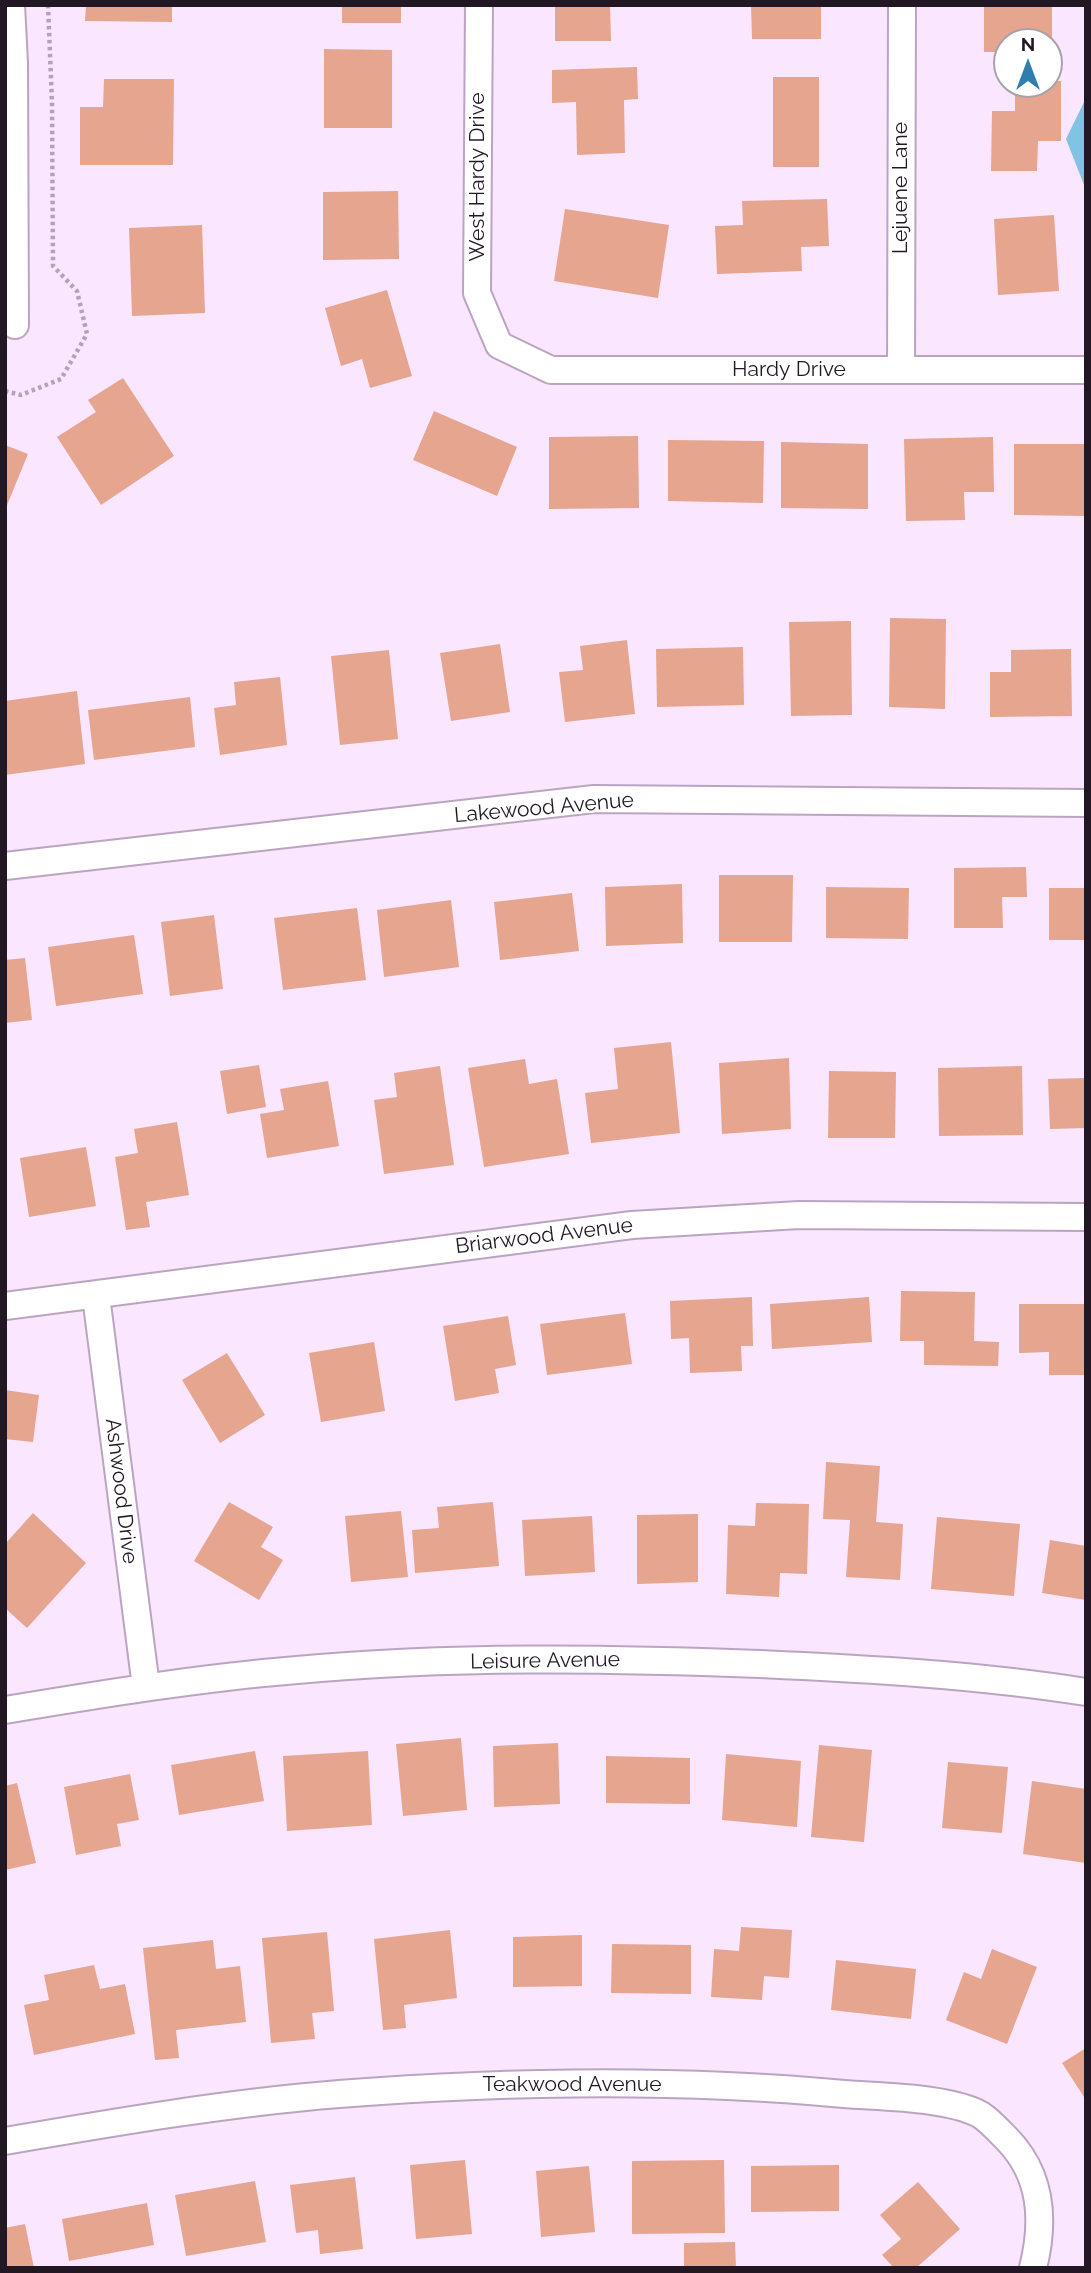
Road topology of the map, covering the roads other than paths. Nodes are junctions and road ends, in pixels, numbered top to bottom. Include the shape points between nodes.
1 (11, 5) edge
2 (479, 5) edge
3 (902, 5) edge
4 (15, 325) dead end
5 (499, 345) joint
6 (901, 370) junction
7 (1086, 370) edge
8 (1086, 803) edge
9 (5, 866) edge
10 (1086, 1217) edge
11 (96, 1296) junction
12 (5, 1307) edge
13 (146, 1687) junction
14 (1086, 1692) edge
15 (5, 1710) edge
16 (5, 2141) edge
17 (1035, 2260) edge

1 - 4 street
2 - 5 street, West Hardy Drive via 477,293
3 - 6 street, Lejuene Lane
5 - 6 street, Hardy Drive via 551,370
6 - 7 street, Hardy Drive
8 - 9 street, Lakewood Avenue via 594,799
10 - 11 street, Briarwood Avenue via 799,1215 710,1219 538,1236
11 - 12 street, Briarwood Avenue
11 - 13 street, Ashwood Drive
13 - 14 street, Leisure Avenue via 415,1663 659,1660 894,1670
13 - 15 street, Leisure Avenue
16 - 17 street, Teakwood Avenue via 203,2110 441,2087 702,2085 923,2101 957,2105 981,2116 1017,2149 1039,2196 1041,2223

